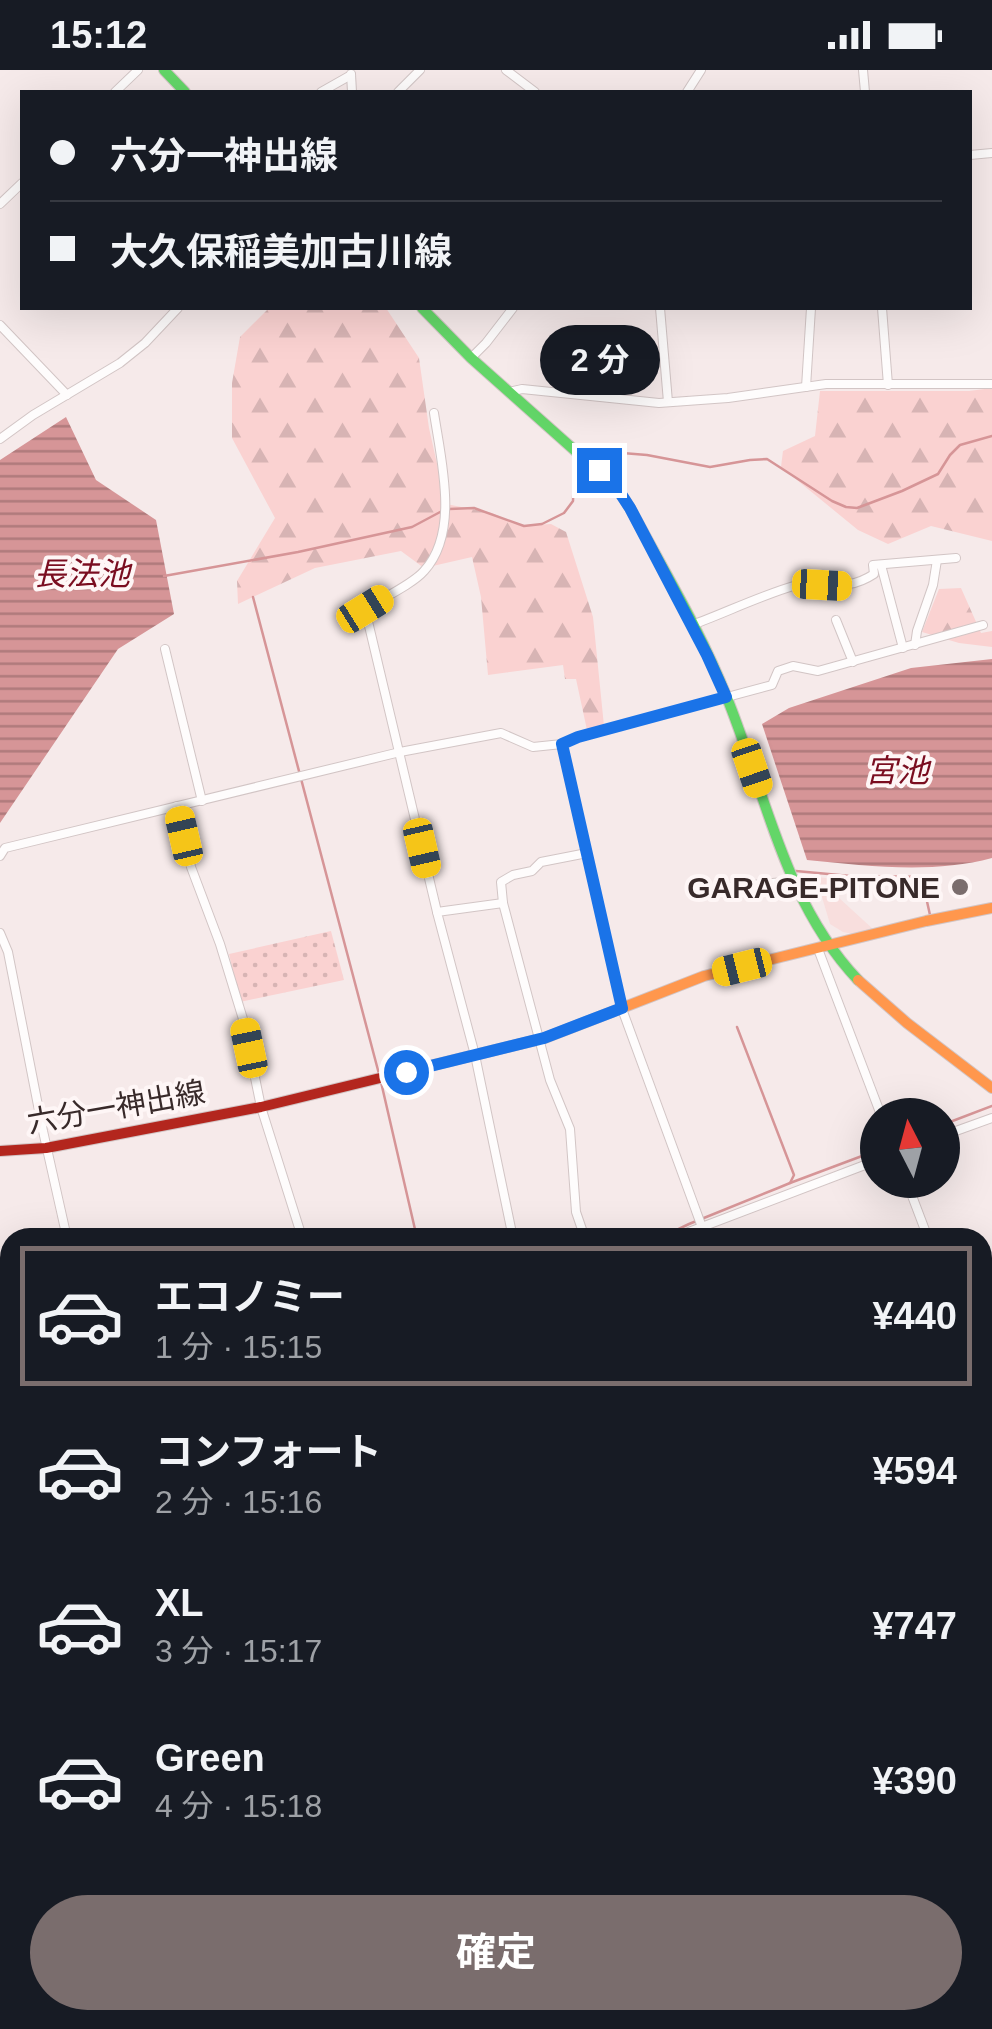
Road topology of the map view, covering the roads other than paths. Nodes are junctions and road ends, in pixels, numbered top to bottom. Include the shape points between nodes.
1 (138, 70) edge
2 (164, 70) edge
3 (420, 70) edge
4 (506, 70) edge
5 (351, 72) edge
6 (117, 90) edge
7 (183, 90) edge
8 (323, 90) edge
9 (400, 90) edge
10 (532, 90) edge
11 (20, 184) edge
12 (0, 204) edge
13 (176, 310) edge
14 (424, 310) edge
15 (511, 310) edge
16 (660, 310) edge
17 (811, 310) edge
18 (882, 310) edge
19 (0, 325) edge
20 (471, 358) junction
21 (888, 384) junction
22 (992, 384) edge
23 (806, 387) junction
24 (509, 392) junction
25 (67, 395) junction
26 (668, 402) junction
27 (434, 413) dead end
28 (0, 440) edge
29 (956, 558) dead end
30 (937, 560) junction
31 (881, 564) junction
32 (836, 620) dead end
33 (692, 625) junction
34 (983, 626) dead end
35 (915, 644) junction
36 (902, 648) junction
37 (165, 649) dead end
38 (853, 662) junction
39 (726, 697) junction
40 (562, 744) junction
41 (400, 752) junction
42 (202, 801) junction
43 (177, 806) junction
44 (587, 854) junction
45 (0, 856) edge
46 (793, 881) junction
47 (729, 887) dead end
48 (503, 903) junction
49 (992, 908) edge
50 (437, 912) junction
51 (0, 934) edge
52 (824, 948) junction
53 (524, 978) junction
54 (513, 981) dead end
55 (622, 1008) junction
56 (541, 1038) junction
57 (474, 1056) junction
58 (992, 1088) edge
59 (875, 1098) edge
60 (261, 1107) junction
61 (992, 1118) edge
62 (960, 1130) edge
63 (46, 1148) junction
64 (0, 1151) edge
65 (860, 1167) edge
66 (913, 1198) edge
67 (702, 1226) junction
68 (64, 1228) edge
69 (299, 1228) edge
70 (512, 1228) edge
71 (582, 1228) edge
72 (697, 1228) edge
73 (924, 1228) edge

1 - 6 street
2 - 7 main road
3 - 9 street
4 - 10 street
5 - 8 street
11 - 12 street
13 - 25 street via 132,353
14 - 20 main road
15 - 20 street
16 - 26 street
17 - 23 street
18 - 21 street
19 - 25 street
20 - 24 main road
21 - 22 street
21 - 23 street
23 - 26 street
24 - 26 street
24 - 33 main road via 617,488
25 - 28 street
27 - 41 street via 445,493 438,549 423,573 365,609
29 - 30 street
30 - 31 street
30 - 35 street
31 - 33 street via 861,582 800,584
31 - 36 street
32 - 38 street
33 - 39 main road
34 - 35 street
35 - 36 street
36 - 38 street
37 - 42 street
38 - 39 street via 818,672 793,666 778,671 772,685
39 - 40 street
39 - 46 main road
40 - 41 street via 533,747 501,734
40 - 44 street
41 - 42 street
41 - 50 street
42 - 43 street
43 - 45 street via 6,848
43 - 60 street via 243,1019
44 - 48 street via 512,875 501,882
44 - 55 street
46 - 47 street
46 - 52 main road
48 - 50 street
48 - 53 street
49 - 52 main road, 六分一神出線
50 - 57 street
51 - 63 street
52 - 55 main road, 六分一神出線 via 704,976
52 - 58 main road
52 - 59 street
53 - 54 street
53 - 56 street
55 - 56 main road, 六分一神出線
55 - 67 street
56 - 57 main road, 六分一神出線
56 - 71 street via 570,1129
57 - 60 main road, 六分一神出線
57 - 70 street
60 - 63 main road, 六分一神出線
60 - 69 street
61 - 62 street
63 - 64 main road, 六分一神出線
63 - 68 street
65 - 67 street
66 - 73 street
67 - 72 street

